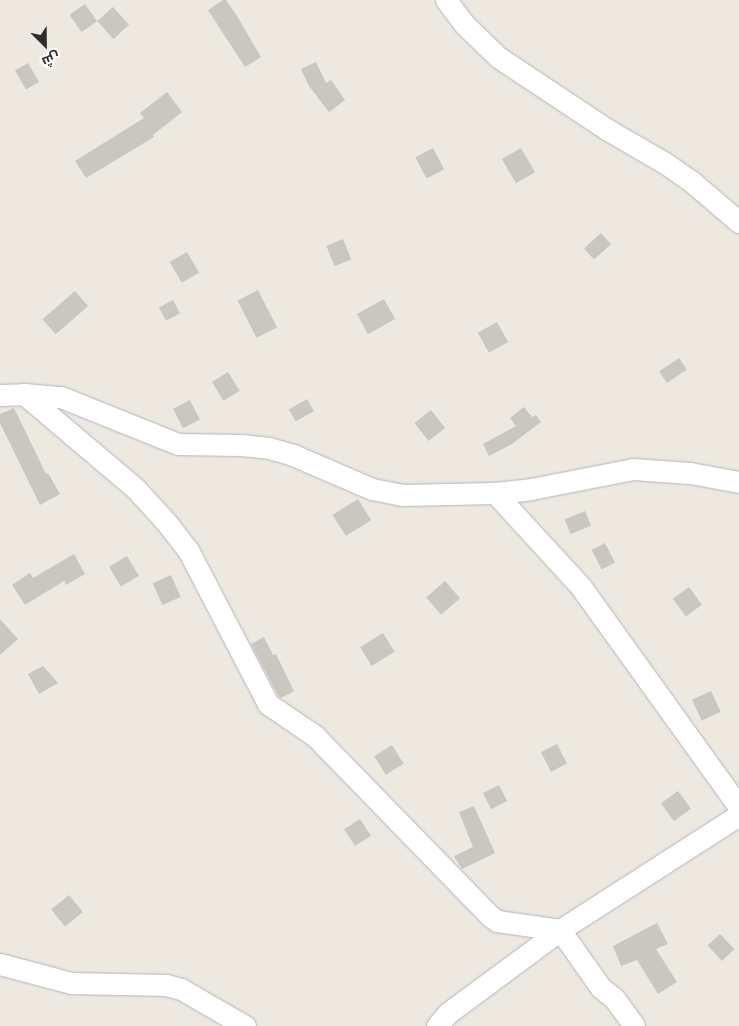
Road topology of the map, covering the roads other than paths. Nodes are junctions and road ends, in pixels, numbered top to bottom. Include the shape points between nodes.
1 (446, 0) edge
2 (739, 222) edge
3 (24, 394) junction
4 (0, 395) edge
5 (739, 482) edge
6 (495, 493) junction
7 (739, 807) edge
8 (739, 815) edge
9 (560, 930) junction
10 (0, 964) edge
11 (245, 1026) edge
12 (437, 1026) edge
13 (634, 1026) edge

1 - 2 street via 465,25 498,57 608,130 665,162
3 - 4 street
3 - 6 street via 61,397 178,444 241,445 293,454 372,490 404,495
3 - 9 street via 136,489 166,522 188,550 268,704 315,736 490,916 497,921
5 - 6 street via 690,472 633,469 531,490
6 - 7 street via 581,587
8 - 9 street
9 - 12 street via 448,1014
9 - 13 street via 601,988 614,998
10 - 11 street via 71,983 181,989

